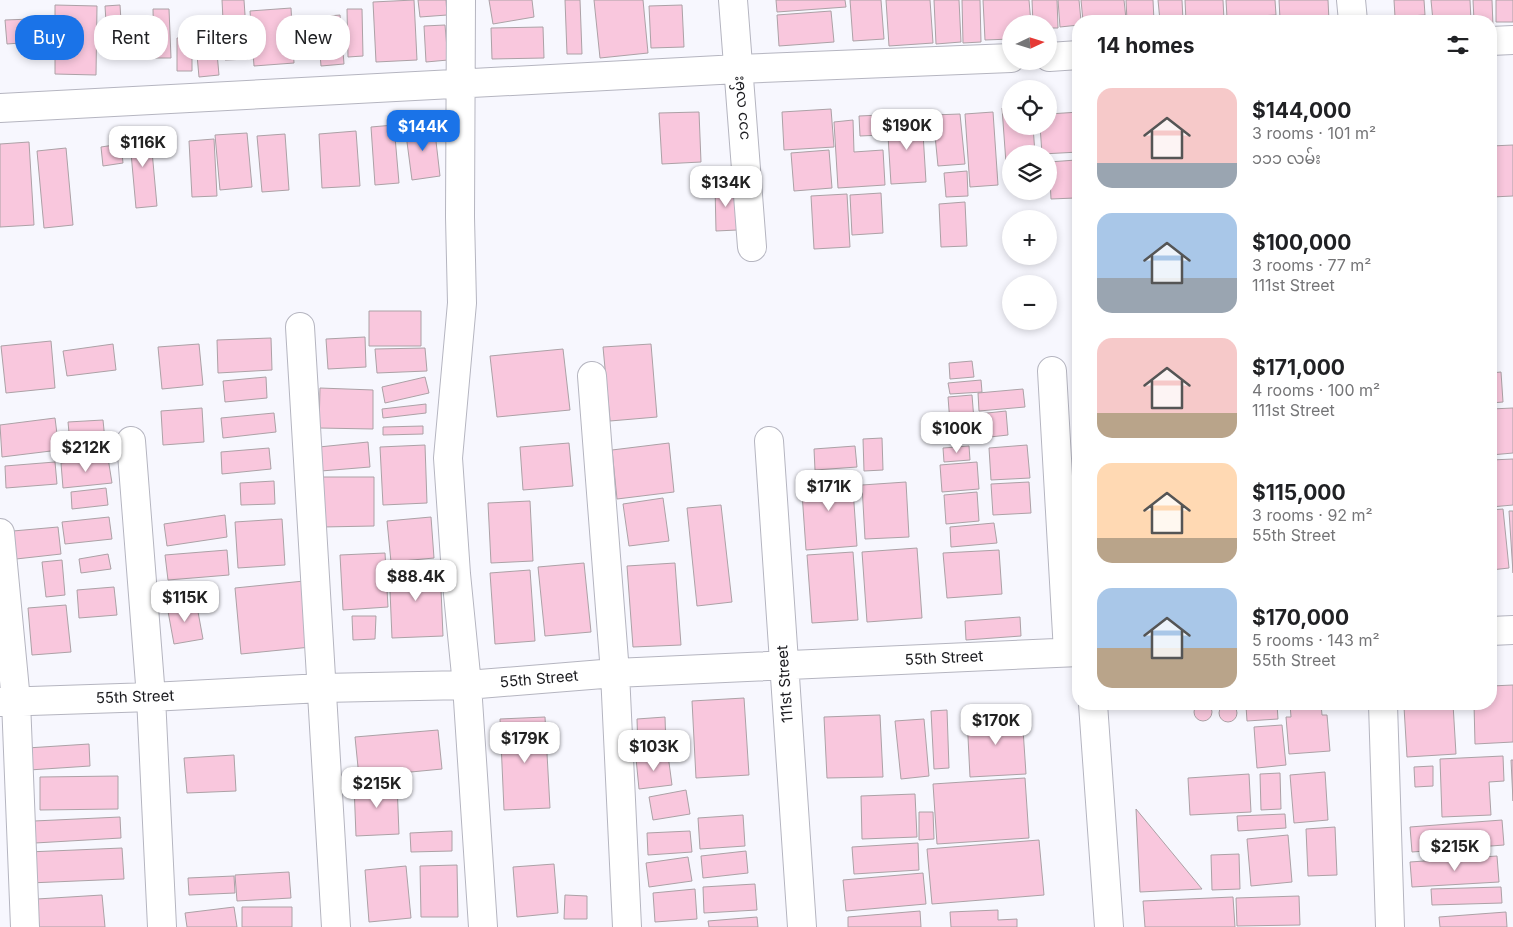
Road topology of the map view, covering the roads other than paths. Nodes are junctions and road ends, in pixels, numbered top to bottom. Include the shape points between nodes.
1 (461, 0) edge
2 (733, 0) edge
3 (1351, 0) edge
4 (1352, 15) edge
5 (1513, 40) edge
6 (1497, 41) edge
7 (1072, 56) edge
8 (1058, 57) edge
9 (1002, 58) edge
10 (738, 69) junction
11 (461, 84) junction
12 (0, 108) edge
13 (752, 247) dead end
14 (300, 327) dead end
15 (1052, 371) dead end
16 (592, 376) dead end
17 (131, 441) dead end
18 (770, 441) dead end
19 (0, 533) edge
20 (1513, 630) edge
21 (1497, 631) edge
22 (1072, 639) edge
23 (1072, 652) edge
24 (784, 665) junction
25 (615, 673) junction
26 (467, 685) junction
27 (322, 688) junction
28 (151, 697) junction
29 (8, 702) edge
30 (1093, 710) edge
31 (1383, 710) edge
32 (25, 927) edge
33 (162, 927) edge
34 (336, 927) edge
35 (483, 927) edge
36 (627, 927) edge
37 (802, 927) edge
38 (1108, 927) edge
39 (1390, 927) edge

1 - 11 street
2 - 10 street, ၁၁၁ လမ်း
3 - 4 street
5 - 6 street
7 - 8 street
9 - 10 street
10 - 11 street
10 - 13 street, ၁၁၁ လမ်း
11 - 12 street
11 - 26 street via 462,303 448,458
14 - 27 street
15 - 22 street
16 - 25 street
17 - 28 street
18 - 24 street, 111st Street
19 - 29 street
20 - 21 street
23 - 24 street, 55th Street
24 - 25 street, 55th Street
24 - 37 street, 111st Street
25 - 26 street, 55th Street
25 - 36 street
26 - 27 street, 55th Street
26 - 35 street
27 - 28 street, 55th Street
27 - 34 street
28 - 29 street, 55th Street
28 - 33 street
29 - 32 street
30 - 38 street
31 - 39 street

